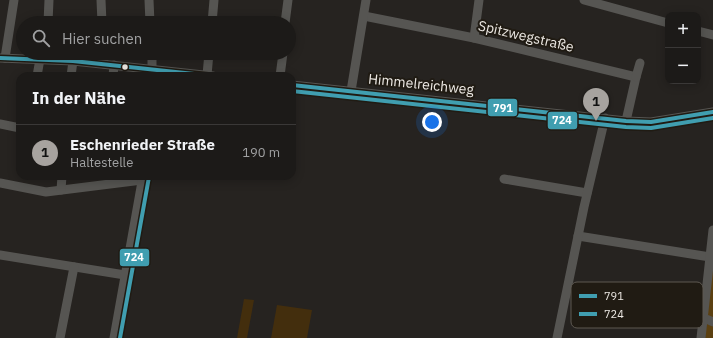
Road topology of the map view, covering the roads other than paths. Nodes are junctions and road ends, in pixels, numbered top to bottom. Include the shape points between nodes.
1 (14, 0) edge
2 (49, 0) edge
3 (101, 0) edge
4 (149, 0) edge
5 (214, 0) edge
6 (288, 0) edge
7 (366, 0) edge
8 (479, 0) edge
9 (584, 0) edge
10 (48, 16) edge
11 (102, 16) edge
12 (150, 16) edge
13 (213, 16) edge
14 (286, 16) edge
15 (364, 16) junction
16 (665, 22) edge
17 (701, 32) edge
18 (713, 35) edge
19 (474, 38) junction
20 (2, 58) edge
21 (16, 58) edge
22 (43, 60) edge
23 (66, 60) edge
24 (104, 60) edge
25 (154, 60) edge
26 (209, 60) edge
27 (282, 60) edge
28 (73, 61) junction
29 (640, 63) dead end
30 (104, 64) junction
31 (114, 65) junction
32 (39, 72) edge
33 (72, 72) edge
34 (113, 72) edge
35 (157, 72) edge
36 (210, 72) edge
37 (281, 72) edge
38 (636, 77) junction
39 (296, 85) edge
40 (351, 91) junction
41 (713, 112) edge
42 (605, 118) junction
43 (626, 121) junction
44 (0, 124) edge
45 (16, 127) edge
46 (504, 179) dead end
47 (62, 180) edge
48 (101, 180) edge
49 (143, 180) edge
50 (0, 182) edge
51 (61, 190) junction
52 (587, 193) junction
53 (713, 230) edge
54 (578, 236) junction
55 (0, 255) edge
56 (710, 257) junction
57 (74, 267) junction
58 (125, 275) junction
59 (704, 318) junction
60 (713, 322) edge
61 (703, 325) edge
62 (702, 328) edge
63 (60, 338) edge
64 (114, 338) edge
65 (557, 338) edge
66 (701, 338) edge

1 - 20 street
2 - 10 street
3 - 11 street
4 - 12 street
5 - 13 street
6 - 14 street
7 - 15 street
8 - 19 street
9 - 16 street
15 - 19 street, Spitzwegstraße
15 - 40 street
17 - 18 street
19 - 38 street, Spitzwegstraße
20 - 21 street
22 - 32 street
23 - 28 street
24 - 30 street
25 - 35 street
26 - 36 street
27 - 37 street
28 - 30 street
28 - 33 street
29 - 38 street
30 - 31 street
31 - 34 street
31 - 35 street
38 - 43 street
39 - 40 street, Himmelreichweg
40 - 42 street, Himmelreichweg
41 - 43 street, Himmelreichweg via 651,122
42 - 43 street, Himmelreichweg
42 - 52 street
44 - 45 street
46 - 52 street
47 - 51 street
48 - 51 street
49 - 58 street
50 - 51 street via 46,192
52 - 54 street
53 - 56 street
54 - 56 street
54 - 65 street
55 - 57 street
56 - 59 street
57 - 58 street
57 - 63 street
58 - 64 street
59 - 60 street
59 - 61 street
62 - 66 street

